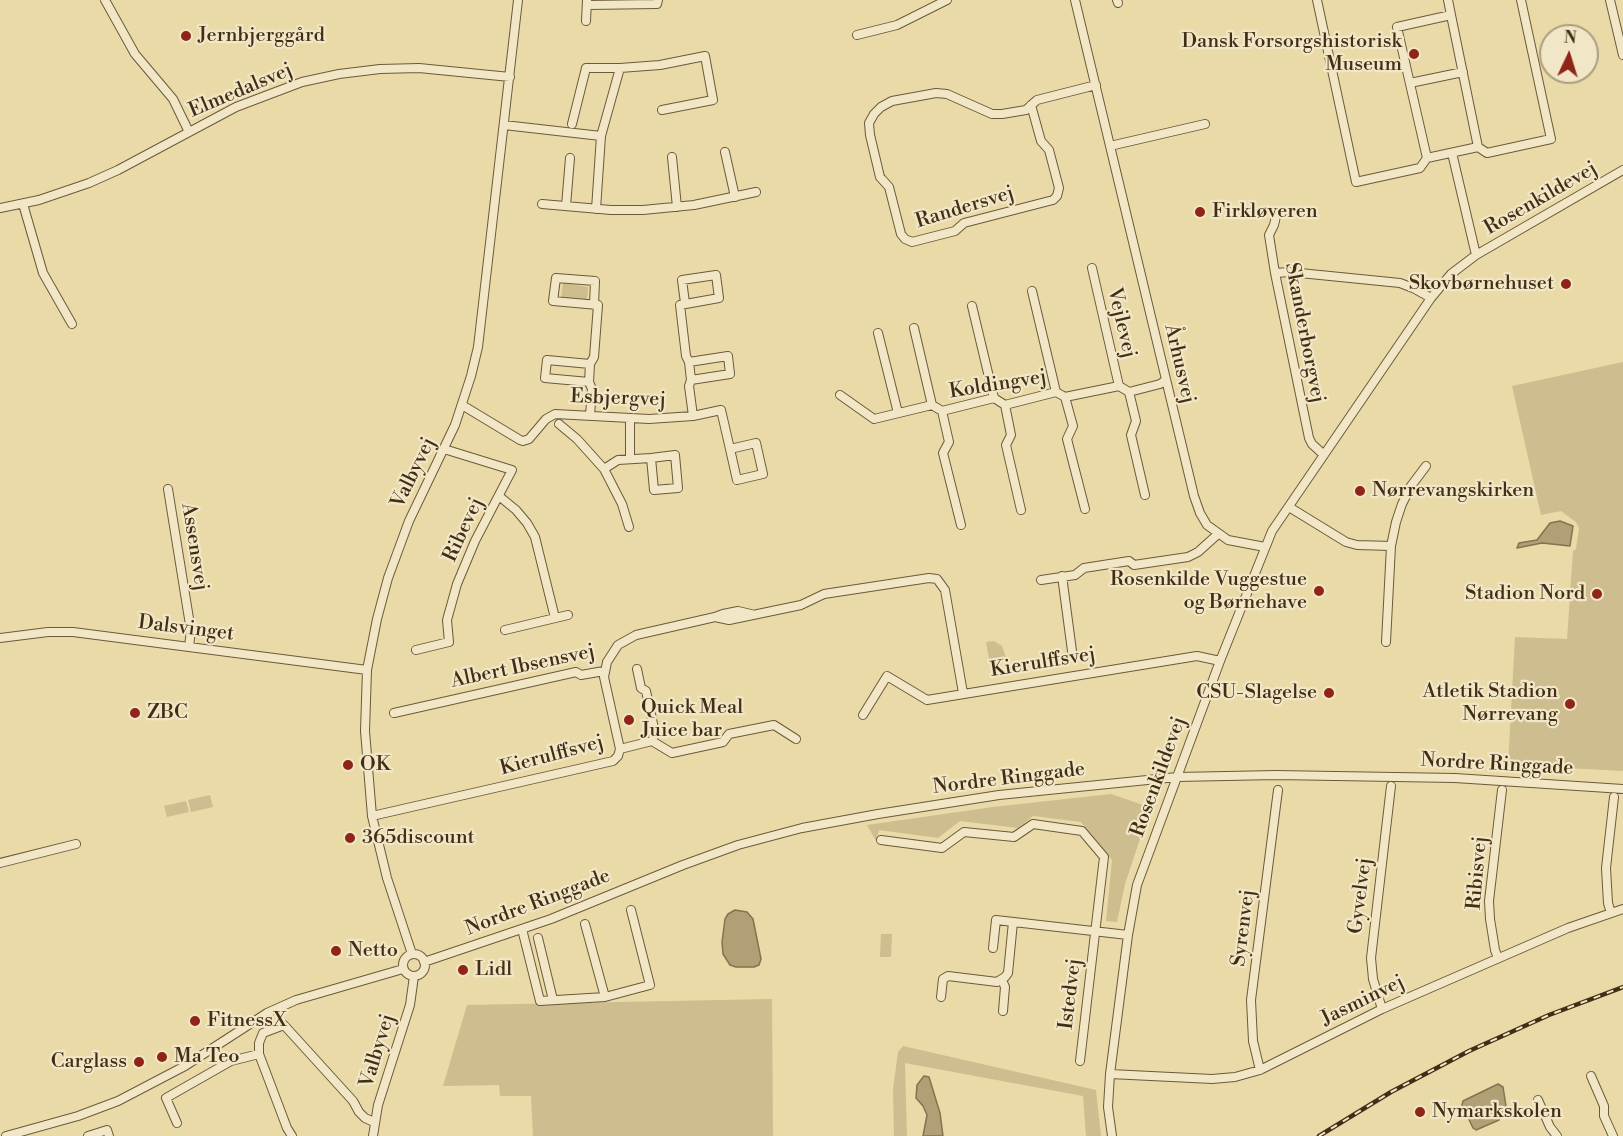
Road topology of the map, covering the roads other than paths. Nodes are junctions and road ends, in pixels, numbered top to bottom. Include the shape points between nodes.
1 (105, 0) edge
2 (518, 0) edge
3 (658, 0) edge
4 (945, 0) edge
5 (1075, 0) edge
6 (1317, 0) edge
7 (1448, 0) edge
8 (1521, 0) edge
9 (1610, 0) edge
10 (587, 3) edge
11 (1451, 15) junction
12 (586, 21) dead end
13 (856, 35) dead end
14 (1623, 55) edge
15 (620, 68) junction
16 (1463, 72) junction
17 (510, 77) junction
18 (1410, 83) junction
19 (1096, 85) junction
20 (1031, 105) junction
21 (662, 110) dead end
22 (572, 124) dead end
23 (1205, 124) dead end
24 (504, 125) junction
25 (189, 132) junction
26 (601, 136) junction
27 (1110, 146) junction
28 (1478, 147) junction
29 (725, 152) dead end
30 (1452, 153) junction
31 (672, 157) dead end
32 (570, 158) dead end
33 (1427, 158) junction
34 (1623, 170) edge
35 (756, 192) dead end
36 (735, 197) junction
37 (23, 204) junction
38 (542, 204) dead end
39 (566, 206) junction
40 (677, 207) junction
41 (0, 208) edge
42 (596, 209) junction
43 (1277, 212) dead end
44 (1476, 255) junction
45 (1092, 268) dead end
46 (1275, 273) junction
47 (1032, 291) dead end
48 (1431, 298) junction
49 (685, 303) junction
50 (594, 305) junction
51 (972, 306) dead end
52 (72, 324) dead end
53 (914, 328) dead end
54 (878, 333) dead end
55 (689, 362) junction
56 (590, 364) junction
57 (691, 380) junction
58 (1166, 380) junction
59 (589, 382) junction
60 (1119, 386) junction
61 (1056, 392) junction
62 (1129, 392) junction
63 (840, 395) dead end
64 (1065, 397) junction
65 (994, 398) junction
66 (462, 405) junction
67 (932, 405) junction
68 (1005, 405) junction
69 (942, 411) junction
70 (898, 413) junction
71 (590, 416) junction
72 (693, 416) junction
73 (630, 419) junction
74 (559, 424) dead end
75 (730, 448) junction
76 (444, 449) junction
77 (1324, 455) junction
78 (651, 458) junction
79 (630, 459) junction
80 (1426, 466) dead end
81 (604, 469) junction
82 (168, 489) dead end
83 (1145, 495) dead end
84 (499, 496) junction
85 (1289, 507) junction
86 (1084, 509) dead end
87 (1021, 510) dead end
88 (961, 525) dead end
89 (629, 527) dead end
90 (1218, 534) junction
91 (1391, 546) junction
92 (1264, 547) junction
93 (1062, 576) junction
94 (1041, 580) dead end
95 (568, 615) dead end
96 (555, 618) junction
97 (505, 630) dead end
98 (0, 638) edge
99 (1386, 642) dead end
100 (189, 646) junction
101 (416, 650) dead end
102 (1072, 651) dead end
103 (1220, 661) junction
104 (637, 669) dead end
105 (368, 670) junction
106 (604, 671) junction
107 (963, 693) junction
108 (394, 713) dead end
109 (863, 715) dead end
110 (796, 739) dead end
111 (652, 741) junction
112 (620, 749) junction
113 (1177, 777) junction
114 (1391, 786) dead end
115 (1623, 789) edge
116 (1278, 790) dead end
117 (1502, 790) dead end
118 (1614, 797) dead end
119 (372, 816) junction
120 (881, 840) dead end
121 (76, 844) dead end
122 (0, 863) edge
123 (1623, 909) edge
124 (631, 910) dead end
125 (1611, 913) junction
126 (1013, 922) junction
127 (585, 924) dead end
128 (522, 929) junction
129 (1095, 931) junction
130 (1128, 935) junction
131 (537, 938) dead end
132 (993, 948) dead end
133 (412, 954) junction
134 (1498, 958) junction
135 (424, 962) junction
136 (404, 969) junction
137 (414, 976) junction
138 (1002, 980) junction
139 (605, 997) junction
140 (941, 997) dead end
141 (553, 1000) junction
142 (1382, 1009) junction
143 (1003, 1011) dead end
144 (259, 1054) junction
145 (1080, 1061) dead end
146 (1260, 1070) junction
147 (1110, 1074) junction
148 (1591, 1076) dead end
149 (1538, 1100) dead end
150 (374, 1122) junction
151 (177, 1123) dead end
152 (6, 1136) edge
153 (88, 1136) edge
154 (109, 1136) edge
155 (292, 1136) edge
156 (373, 1136) edge
157 (1112, 1136) edge
158 (1557, 1136) edge
159 (1613, 1136) edge

1 - 25 street via 135,54 173,99
2 - 17 street, Valbyvej
3 - 10 street via 657,4
4 - 13 street via 897,25
5 - 19 street, Århusvej
6 - 33 street via 1356,182 1420,168
7 - 11 street
8 - 28 street via 1551,139 1487,153
9 - 14 street
10 - 12 street
11 - 16 street
11 - 18 street via 1397,27
15 - 21 street via 705,56 713,100
15 - 22 street via 586,68
15 - 26 street
16 - 18 street
16 - 28 street
17 - 24 street, Valbyvej
17 - 25 street, Elmedalsvej via 419,68 339,74 269,93
18 - 33 street
19 - 20 street, Randersvej via 1037,100
19 - 27 street, Århusvej
20 - 20 street, Randersvej via 1026,110 992,114 936,93 892,101 874,114 869,123 870,135 880,177 889,187 905,239 912,242 955,231 964,223 1057,196 1059,188 1049,150 1041,141
23 - 27 street
24 - 26 street
24 - 66 street, Valbyvej via 483,315
25 - 37 street, Elmedalsvej via 89,183
26 - 42 street
27 - 58 street, Århusvej
28 - 30 street
29 - 36 street
30 - 33 street
30 - 44 street, Rosenkildevej
31 - 40 street
32 - 39 street
34 - 44 street, Rosenkildevej
35 - 36 street
36 - 40 street
37 - 41 street, Elmedalsvej
37 - 52 street via 43,273
38 - 39 street
39 - 42 street
40 - 42 street
43 - 46 street, Skanderborgvej via 1269,235
44 - 48 street, Rosenkildevej via 1451,274
45 - 60 street, Vejlevej
46 - 48 street via 1400,283
46 - 77 street, Skanderborgvej via 1309,438
47 - 61 street
48 - 77 street, Rosenkildevej
49 - 49 street via 719,298 716,275 682,280
49 - 55 street via 680,305
50 - 50 street via 553,301 556,278 595,281
50 - 56 street via 598,305 594,357
51 - 65 street
53 - 67 street
54 - 70 street
55 - 57 street
55 - 57 street via 728,356 730,374
56 - 59 street
56 - 59 street via 547,360 545,378
57 - 72 street
58 - 62 street
58 - 90 street, Århusvej via 1194,496 1207,525
59 - 71 street
60 - 62 street
60 - 64 street, Koldingvej
61 - 64 street, Koldingvej
61 - 68 street, Koldingvej
62 - 83 street via 1136,422 1131,435
63 - 70 street, Koldingvej via 874,419
64 - 86 street via 1073,426 1067,439
65 - 68 street, Koldingvej
65 - 69 street, Koldingvej
66 - 71 street, Esbjergvej via 519,440 529,439 551,415
66 - 76 street, Valbyvej
67 - 69 street, Koldingvej
67 - 70 street, Koldingvej
68 - 87 street via 1011,435 1006,445
69 - 88 street via 949,442 944,453
71 - 73 street, Esbjergvej
72 - 73 street, Esbjergvej
72 - 75 street, Esbjergvej via 722,410
73 - 79 street
74 - 81 street
75 - 75 street via 737,480 763,474 756,443
76 - 84 street, Ribevej via 512,470
76 - 105 street, Valbyvej via 409,521 388,578
77 - 85 street, Rosenkildevej
78 - 78 street via 675,455 678,488 654,490
78 - 79 street
79 - 81 street via 618,460
80 - 91 street via 1402,504
81 - 89 street
82 - 100 street, Assensvej via 191,631
84 - 96 street via 516,510 535,537
84 - 101 street, Ribevej via 457,584 447,621 449,642
85 - 91 street via 1346,542
85 - 92 street, Rosenkildevej
90 - 92 street
90 - 93 street via 1188,557 1134,565 1129,561 1118,562
91 - 99 street
92 - 103 street, Rosenkildevej
93 - 94 street
93 - 102 street
95 - 96 street
96 - 97 street
98 - 100 street, Dalsvinget via 73,632
100 - 105 street, Dalsvinget
103 - 107 street, Kierulffsvej via 1197,656
103 - 113 street, Rosenkildevej
104 - 111 street via 655,733
105 - 119 street, Valbyvej via 365,732
106 - 107 street, Albert Ibsensvej via 618,645 636,635 715,617 729,620 801,605 824,594 929,578 937,579 945,590
106 - 108 street, Albert Ibsensvej via 581,675 576,672
106 - 112 street
107 - 109 street, Kierulffsvej via 927,700 887,676
110 - 111 street via 774,725 729,734 723,742 672,753
111 - 112 street, Kierulffsvej
112 - 119 street, Kierulffsvej via 613,761
113 - 115 street, Nordre Ringgade via 1392,776
113 - 128 street, Nordre Ringgade via 999,795 802,828 738,845
113 - 130 street, Rosenkildevej via 1137,885
114 - 142 street, Gyvelvej via 1371,952 1373,979
116 - 146 street, Syrenvej via 1251,1000 1253,1041
117 - 134 street, Ribisvej via 1490,901
118 - 125 street via 1605,868
119 - 133 street, Valbyvej
120 - 129 street, Istedvej via 942,848 964,832 1014,837 1033,824 1082,831 1104,858
121 - 122 street
123 - 125 street, Jasminvej
124 - 139 street via 650,985
125 - 134 street, Jasminvej
126 - 129 street
126 - 132 street via 996,920
126 - 138 street via 1008,973
127 - 139 street
128 - 135 street, Nordre Ringgade
128 - 141 street via 540,1001
129 - 130 street
129 - 145 street, Istedvej
130 - 147 street, Rosenkildevej
131 - 141 street
133 - 135 street
133 - 136 street via 404,960
134 - 142 street, Jasminvej
135 - 137 street via 423,972
136 - 137 street
136 - 152 street via 296,1000 267,1013 185,1066 118,1101
137 - 150 street, Valbyvej via 410,1005
138 - 140 street via 948,976 943,979
138 - 143 street
139 - 141 street
142 - 146 street, Jasminvej
144 - 150 street via 263,1033 284,1025 353,1101 358,1112
144 - 151 street via 231,1061 166,1098
144 - 155 street
146 - 147 street, Jasminvej via 1212,1079
147 - 157 street, Rosenkildevej via 1108,1107
148 - 159 street
149 - 158 street
150 - 156 street, Valbyvej
153 - 154 street via 107,1130

